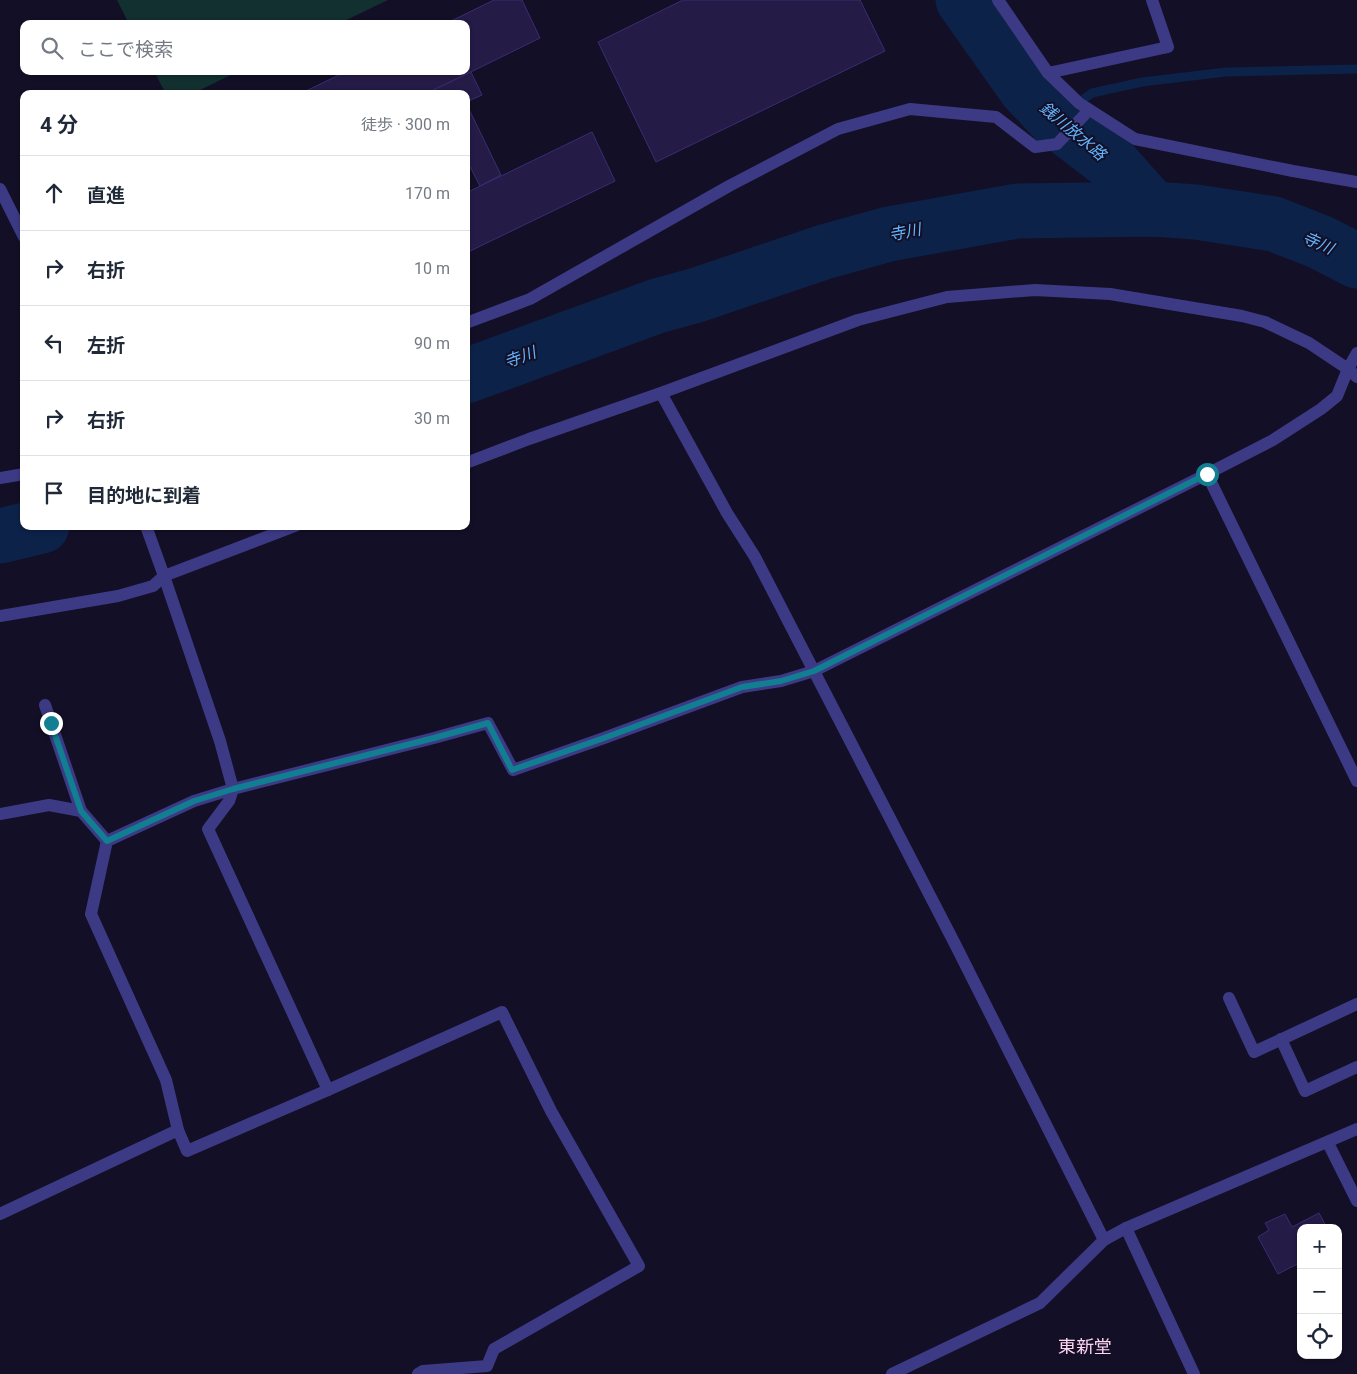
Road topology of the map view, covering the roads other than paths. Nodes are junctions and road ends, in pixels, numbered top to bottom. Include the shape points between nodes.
1 (998, 0) edge
2 (1152, 0) edge
3 (1048, 73) junction
4 (1084, 106) junction
5 (1357, 182) edge
6 (0, 189) edge
7 (20, 229) edge
8 (470, 322) edge
9 (1357, 353) edge
10 (1352, 373) edge
11 (660, 393) junction
12 (470, 461) edge
13 (1207, 474) junction
14 (20, 475) edge
15 (0, 478) edge
16 (147, 530) edge
17 (285, 530) edge
18 (164, 576) junction
19 (0, 616) edge
20 (814, 671) junction
21 (45, 705) dead end
22 (1357, 781) edge
23 (233, 789) junction
24 (81, 811) junction
25 (0, 814) edge
26 (107, 841) junction
27 (1229, 998) dead end
28 (1357, 1004) edge
29 (1281, 1039) junction
30 (1357, 1068) edge
31 (328, 1090) junction
32 (1357, 1129) edge
33 (178, 1130) junction
34 (1328, 1143) junction
35 (1357, 1201) edge
36 (0, 1214) edge
37 (1126, 1228) junction
38 (1104, 1240) junction
39 (418, 1374) edge
40 (892, 1374) edge
41 (1194, 1374) edge

1 - 3 street
2 - 3 street via 1168,47
3 - 4 street
4 - 5 street via 1135,139
4 - 8 street via 1057,144 1035,147 996,117 910,109 838,129 729,186 530,300
6 - 7 street
9 - 10 street
10 - 11 street via 1308,343 1265,322 1110,294 1035,290 947,297 858,320
10 - 13 street via 1337,396 1321,409 1273,440
11 - 12 street
11 - 20 street via 755,557
13 - 20 street
13 - 22 street
14 - 15 street
16 - 18 street
17 - 18 street
18 - 19 street via 153,586 118,596
18 - 23 street
20 - 23 street via 781,681 742,687 512,770 488,723
20 - 38 street
21 - 24 street
23 - 26 street via 194,801
23 - 31 street via 229,801 208,829
24 - 25 street via 49,805
24 - 26 street
26 - 33 street via 91,914 166,1080
27 - 29 street via 1254,1052
28 - 29 street
29 - 30 street via 1306,1092
31 - 33 street via 186,1151
31 - 39 street via 502,1012 551,1111 639,1266 494,1350 487,1366
32 - 34 street
33 - 36 street
34 - 35 street
34 - 37 street
37 - 38 street
37 - 41 street
38 - 40 street via 1040,1303

